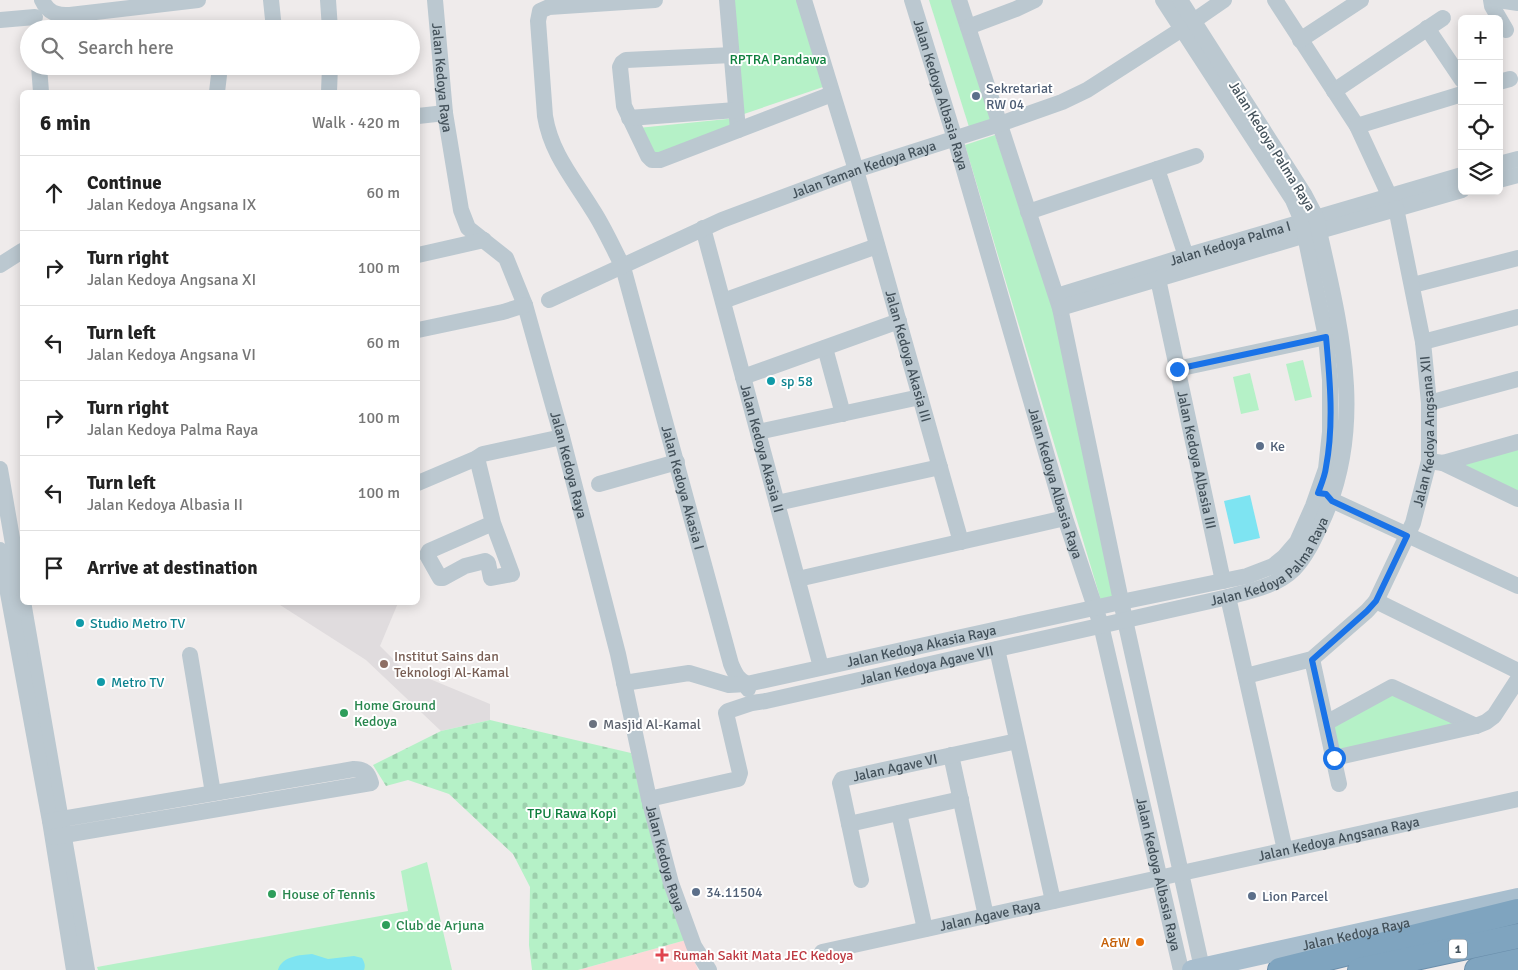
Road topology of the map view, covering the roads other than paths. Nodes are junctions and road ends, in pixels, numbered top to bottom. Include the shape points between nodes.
1 (198, 0) edge
2 (271, 0) edge
3 (328, 0) edge
4 (435, 0) edge
5 (654, 0) edge
6 (727, 0) edge
7 (804, 0) edge
8 (912, 0) edge
9 (959, 0) edge
10 (1035, 0) edge
11 (1163, 0) edge
12 (1180, 0) edge
13 (1224, 0) edge
14 (1275, 0) edge
15 (1361, 0) edge
16 (1491, 0) edge
17 (1498, 0) edge
18 (1518, 3) edge
19 (39, 13) edge
20 (1443, 18) dead end
21 (0, 20) edge
22 (273, 20) edge
23 (329, 20) edge
24 (1188, 25) junction
25 (968, 27) junction
26 (1427, 28) junction
27 (1506, 30) dead end
28 (1300, 40) junction
29 (732, 55) junction
30 (1458, 74) edge
31 (40, 75) edge
32 (219, 75) dead end
33 (330, 75) edge
34 (41, 90) edge
35 (217, 90) edge
36 (329, 90) edge
37 (1334, 91) junction
38 (832, 94) junction
39 (1458, 95) edge
40 (736, 110) junction
41 (445, 113) junction
42 (420, 116) edge
43 (628, 118) junction
44 (1000, 124) junction
45 (1357, 126) junction
46 (738, 130) junction
47 (954, 138) junction
48 (1196, 156) dead end
49 (1518, 159) edge
50 (1503, 163) edge
51 (1157, 169) junction
52 (856, 170) junction
53 (1518, 175) edge
54 (1458, 177) edge
55 (1503, 179) edge
56 (1458, 191) edge
57 (1393, 202) junction
58 (1028, 212) junction
59 (1310, 226) junction
60 (703, 228) junction
61 (484, 240) junction
62 (877, 246) junction
63 (20, 252) edge
64 (420, 255) edge
65 (1186, 256) junction
66 (1518, 258) edge
67 (0, 265) edge
68 (623, 268) junction
69 (1158, 279) junction
70 (1413, 285) junction
71 (549, 300) dead end
72 (723, 301) junction
73 (1059, 302) junction
74 (525, 305) junction
75 (1518, 317) edge
76 (899, 321) junction
77 (420, 330) edge
78 (1326, 337) junction
79 (1423, 342) junction
80 (825, 348) junction
81 (1177, 369) junction
82 (743, 378) junction
83 (1518, 379) edge
84 (920, 397) junction
85 (1429, 403) junction
86 (843, 414) junction
87 (758, 432) junction
88 (562, 437) junction
89 (1518, 442) edge
90 (477, 458) junction
91 (677, 462) junction
92 (1436, 462) junction
93 (940, 467) junction
94 (0, 474) edge
95 (420, 482) edge
96 (599, 484) dead end
97 (1323, 496) junction
98 (1518, 499) edge
99 (777, 503) junction
100 (1065, 518) junction
101 (493, 523) junction
102 (1407, 536) junction
103 (961, 542) junction
104 (4, 555) edge
105 (798, 579) junction
106 (1223, 581) junction
107 (1518, 586) edge
108 (1228, 597) junction
109 (1376, 601) junction
110 (1121, 602) junction
111 (1095, 608) junction
112 (1125, 620) junction
113 (1101, 625) junction
114 (997, 649) junction
115 (190, 655) dead end
116 (1312, 660) junction
117 (821, 667) junction
118 (1518, 671) edge
119 (1246, 676) junction
120 (1518, 679) edge
121 (624, 683) junction
122 (747, 684) junction
123 (752, 703) junction
124 (1326, 723) junction
125 (1476, 726) junction
126 (1017, 741) junction
127 (951, 755) junction
128 (1334, 758) junction
129 (1340, 784) dead end
130 (213, 793) junction
131 (649, 799) junction
132 (961, 799) junction
133 (1518, 800) edge
134 (899, 813) junction
135 (849, 824) junction
136 (57, 828) junction
137 (1285, 850) junction
138 (1180, 874) junction
139 (1160, 878) junction
140 (861, 880) dead end
141 (1518, 898) edge
142 (1053, 901) junction
143 (1518, 911) edge
144 (986, 916) junction
145 (1518, 926) edge
146 (924, 929) junction
147 (1518, 936) edge
148 (694, 946) junction
149 (822, 952) dead end
150 (1518, 961) edge
151 (1399, 962) junction
152 (1197, 969) edge
153 (74, 970) edge
154 (87, 970) edge
155 (699, 970) edge
156 (710, 970) edge
157 (1181, 970) edge
158 (1280, 970) edge
159 (1360, 970) edge
160 (1477, 970) edge

1 - 19 street via 70,16
2 - 22 street
3 - 23 street
4 - 41 street, Jalan Kedoya Raya
5 - 68 street, Jalan Kedoya Akasia I via 549,7 540,11 538,21 551,141 593,210
6 - 29 street
7 - 38 street, Jalan Kedoya Akasia III
8 - 47 street, Jalan Kedoya Albasia Raya
9 - 25 street, Jalan Kedoya Albasia Raya
10 - 25 street
11 - 24 street, Jalan Kedoya Palma Raya
12 - 24 street, Jalan Kedoya Palma Raya
13 - 24 street, Jalan Taman Kedoya Raya
14 - 28 street, Jalan Kedoya Angsana XII
15 - 28 street
16 - 27 street
17 - 18 street
19 - 21 street
20 - 26 street
24 - 44 street, Jalan Taman Kedoya Raya via 1074,96
24 - 59 street, Jalan Kedoya Palma Raya via 1304,194
25 - 44 street, Jalan Kedoya Albasia Raya
26 - 30 street
26 - 37 street
28 - 37 street, Jalan Kedoya Angsana XII
29 - 40 street
29 - 43 street via 622,62 622,94
31 - 34 street
32 - 35 street
33 - 36 street
37 - 45 street, Jalan Kedoya Angsana XII
38 - 46 street
38 - 52 street, Jalan Kedoya Akasia III
39 - 45 street
40 - 43 street
40 - 46 street
41 - 42 street
41 - 61 street, Jalan Kedoya Raya via 464,220 468,228
43 - 46 street via 652,160 660,160
44 - 47 street, Jalan Taman Kedoya Raya
44 - 58 street, Jalan Kedoya Albasia Raya
45 - 57 street, Jalan Kedoya Angsana XII
47 - 52 street, Jalan Taman Kedoya Raya
47 - 100 street, Jalan Kedoya Albasia Raya
48 - 51 street
49 - 50 street
51 - 58 street
51 - 65 street
52 - 60 street, Jalan Taman Kedoya Raya
52 - 62 street, Jalan Kedoya Akasia III
53 - 55 street
54 - 57 street, Jalan Kedoya Palma I
56 - 57 street, Jalan Kedoya Palma I
57 - 59 street, Jalan Kedoya Palma I
57 - 70 street, Jalan Kedoya Angsana XII
58 - 73 street, Jalan Kedoya Albasia Raya
59 - 65 street, Jalan Kedoya Palma I
59 - 69 street, Jalan Kedoya Palma I
59 - 78 street, Jalan Kedoya Palma Raya
59 - 97 street, Jalan Kedoya Palma Raya via 1340,325 1346,377 1343,451 1337,482
60 - 68 street, Jalan Taman Kedoya Raya
60 - 72 street, Jalan Kedoya Akasia II
61 - 64 street
61 - 74 street, Jalan Kedoya Raya via 506,258
62 - 72 street
62 - 76 street, Jalan Kedoya Akasia III
63 - 67 street
65 - 73 street, Jalan Kedoya Palma I
66 - 70 street
68 - 71 street, Jalan Taman Kedoya Raya
68 - 91 street, Jalan Kedoya Akasia I
69 - 73 street, Jalan Kedoya Palma I
69 - 81 street, Jalan Kedoya Albasia III
70 - 79 street, Jalan Kedoya Angsana XII
72 - 82 street, Jalan Kedoya Akasia II
73 - 110 street, Jalan Kedoya Albasia Raya
74 - 77 street
74 - 88 street, Jalan Kedoya Raya
75 - 79 street
76 - 80 street
76 - 84 street, Jalan Kedoya Akasia III
78 - 81 street
78 - 97 street, Jalan Kedoya Palma Raya via 1330,432
79 - 85 street, Jalan Kedoya Angsana XII
80 - 82 street
80 - 86 street
81 - 106 street, Jalan Kedoya Albasia III
82 - 87 street, Jalan Kedoya Akasia II
83 - 85 street
84 - 86 street
84 - 93 street, Jalan Kedoya Akasia III
85 - 92 street, Jalan Kedoya Angsana XII
86 - 87 street
87 - 99 street, Jalan Kedoya Akasia II
88 - 90 street
88 - 121 street, Jalan Kedoya Raya
89 - 92 street
90 - 95 street
90 - 101 street
91 - 96 street
91 - 122 street, Jalan Kedoya Akasia I via 731,664 735,674
92 - 98 street
92 - 102 street, Jalan Kedoya Angsana XII via 1426,478
93 - 99 street
93 - 103 street, Jalan Kedoya Akasia III
94 - 104 street
97 - 102 street
97 - 106 street, Jalan Kedoya Palma Raya via 1297,542 1284,557 1261,572
97 - 108 street, Jalan Kedoya Palma Raya via 1307,552 1294,569 1275,582
99 - 105 street, Jalan Kedoya Akasia II
100 - 103 street
100 - 111 street, Jalan Kedoya Albasia Raya
101 - 101 street via 429,551 427,555 440,578 485,561 491,578 512,574
102 - 107 street
102 - 109 street, Jalan Kedoya Angsana XII
103 - 105 street
104 - 136 street
105 - 117 street, Jalan Kedoya Akasia II
106 - 110 street, Jalan Kedoya Palma Raya
108 - 112 street, Jalan Kedoya Palma Raya
108 - 119 street
109 - 116 street, Jalan Kedoya Angsana XII
109 - 118 street
110 - 111 street, Jalan Kedoya Palma Raya
110 - 112 street, Jalan Kedoya Albasia Raya
111 - 113 street, Jalan Kedoya Albasia Raya
111 - 117 street, Jalan Kedoya Akasia Raya
112 - 113 street, Jalan Kedoya Palma Raya
112 - 138 street, Jalan Kedoya Albasia Raya
113 - 114 street, Jalan Kedoya Agave VII
113 - 139 street, Jalan Kedoya Albasia Raya
114 - 123 street, Jalan Kedoya Agave VII
114 - 126 street
115 - 130 street
116 - 119 street
116 - 124 street
117 - 122 street, Jalan Kedoya Akasia Raya
119 - 137 street
120 - 125 street via 1494,716
121 - 122 street, Jalan Kedoya Akasia Raya via 689,673 726,684
121 - 131 street, Jalan Kedoya Raya
122 - 123 street, Jalan Kedoya Akasia I
123 - 131 street, Jalan Kedoya Agave VII via 726,713 740,773 738,779
124 - 125 street via 1392,687
124 - 128 street
125 - 128 street
126 - 127 street, Jalan Agave VI
126 - 142 street
127 - 132 street
127 - 135 street, Jalan Agave VI via 842,780
128 - 129 street
130 - 136 street
130 - 136 street via 354,769 366,771 371,783
131 - 148 street, Jalan Kedoya Raya via 670,882
132 - 134 street
132 - 144 street
133 - 137 street, Jalan Kedoya Angsana Raya
134 - 135 street
134 - 146 street
135 - 140 street, Jalan Agave VI
136 - 153 street
136 - 154 street
137 - 138 street, Jalan Kedoya Angsana Raya
138 - 139 street, Jalan Kedoya Angsana Raya
138 - 152 street, Jalan Kedoya Albasia Raya
139 - 142 street, Jalan Agave Raya
139 - 157 street, Jalan Kedoya Albasia Raya
141 - 152 main road, Jalan Kedoya Raya
142 - 144 street, Jalan Agave Raya
143 - 158 highway
144 - 146 street, Jalan Agave Raya
145 - 151 highway
146 - 149 street, Jalan Agave Raya
147 - 151 highway, 1
148 - 155 street, Jalan Kedoya Raya
148 - 156 street, Jalan Kedoya Raya
150 - 160 highway, 1
151 - 159 highway, 1

